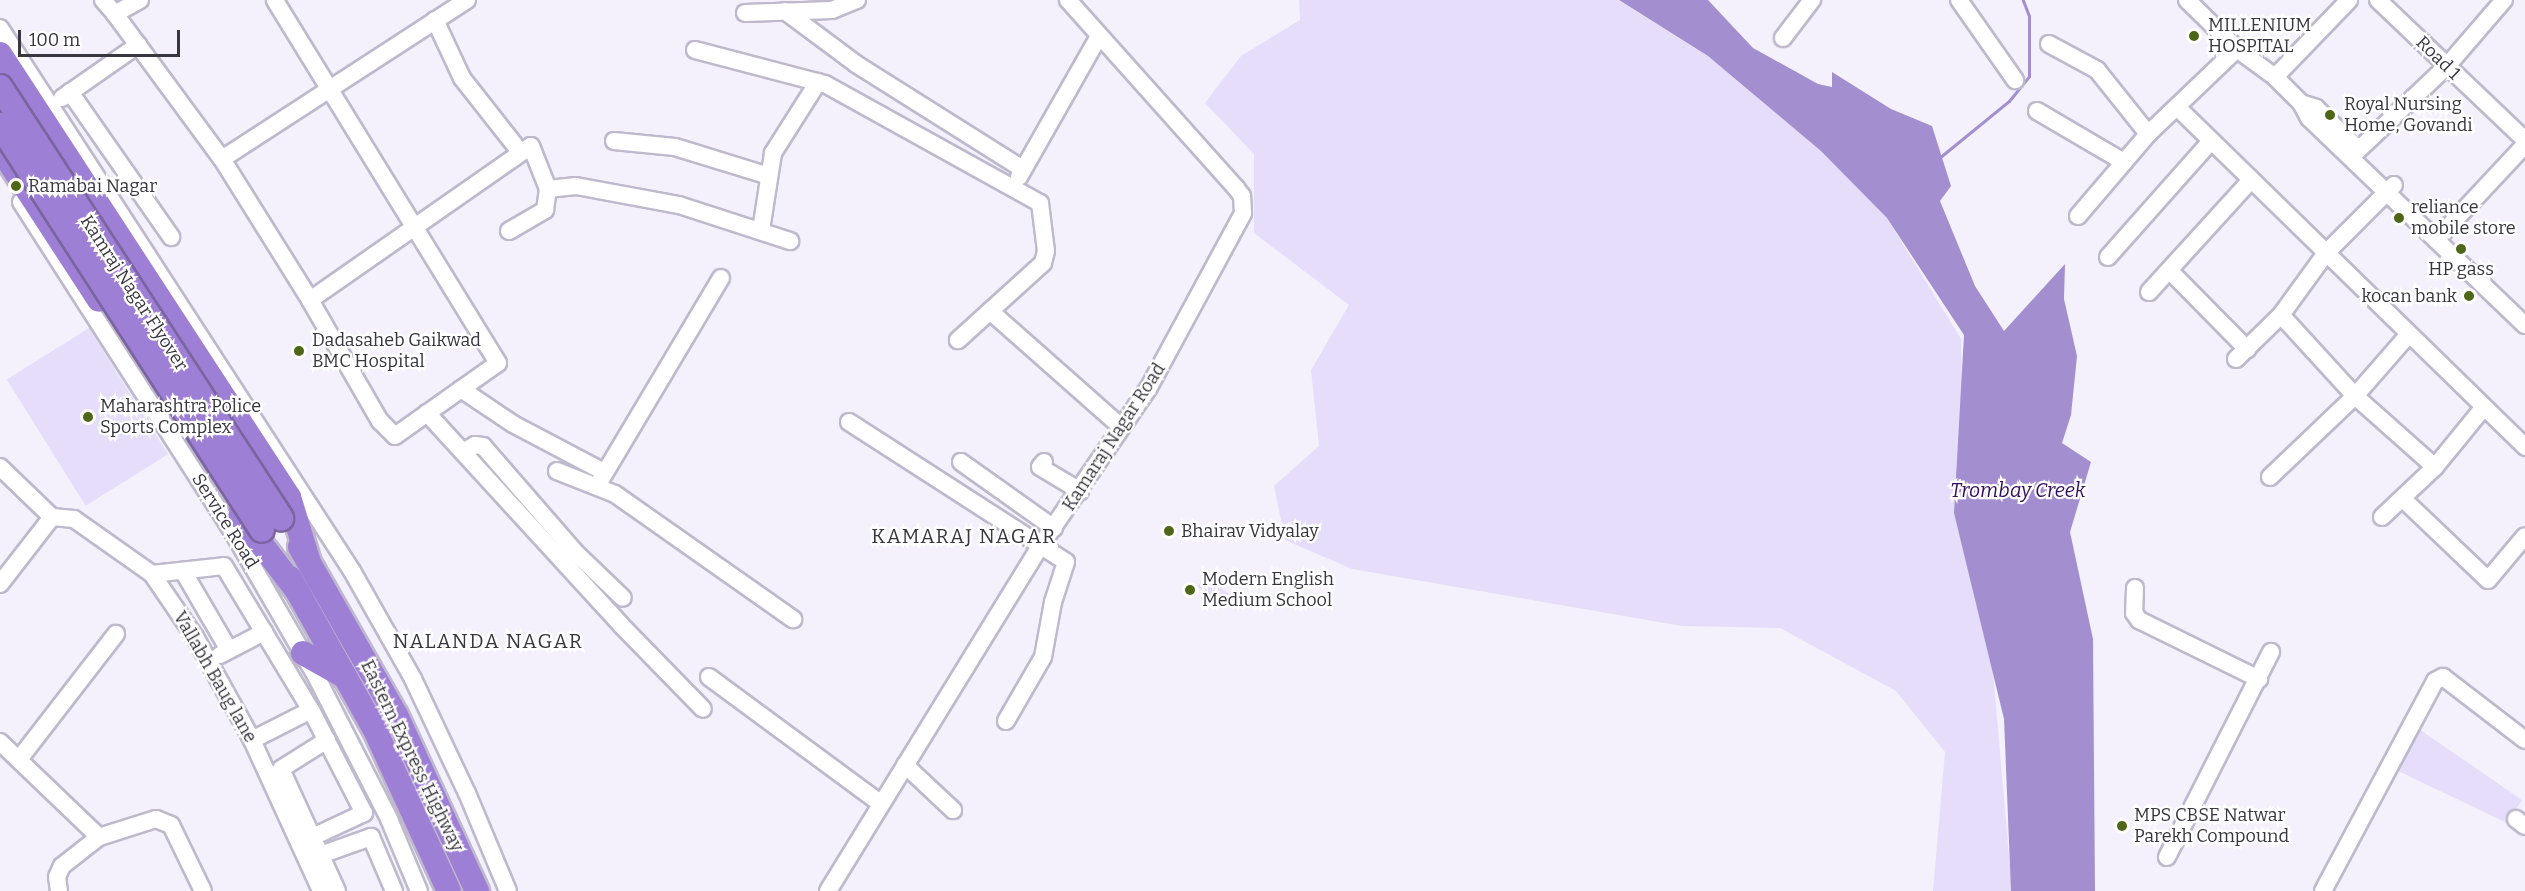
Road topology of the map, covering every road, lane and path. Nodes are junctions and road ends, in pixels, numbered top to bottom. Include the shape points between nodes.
1 (103, 0) edge
2 (140, 0) edge
3 (275, 0) edge
4 (467, 0) edge
5 (857, 0) edge
6 (1068, 0) edge
7 (1812, 0) edge
8 (1959, 0) edge
9 (2188, 0) edge
10 (2349, 0) edge
11 (2378, 0) edge
12 (2504, 0) edge
13 (785, 11) junction
14 (745, 13) dead end
15 (115, 14) junction
16 (435, 20) junction
17 (0, 28) edge
18 (1099, 36) junction
19 (1783, 38) dead end
20 (2049, 44) dead end
21 (138, 45) junction
22 (2237, 49) junction
23 (695, 50) dead end
24 (0, 54) edge
25 (2447, 66) junction
26 (2275, 77) junction
27 (2015, 80) dead end
28 (818, 82) junction
29 (0, 87) edge
30 (329, 88) junction
31 (70, 92) junction
32 (2177, 107) junction
33 (45, 110) junction
34 (2037, 111) dead end
35 (0, 125) edge
36 (2148, 134) junction
37 (0, 140) edge
38 (2525, 140) edge
39 (614, 141) dead end
40 (2211, 141) junction
41 (2525, 145) edge
42 (0, 148) edge
43 (521, 153) junction
44 (2355, 154) junction
45 (222, 159) junction
46 (2124, 162) junction
47 (1023, 168) junction
48 (0, 169) edge
49 (769, 176) junction
50 (2251, 180) junction
51 (1013, 185) junction
52 (2390, 188) junction
53 (548, 189) junction
54 (2078, 216) dead end
55 (417, 226) junction
56 (761, 230) junction
57 (509, 231) dead end
58 (2439, 236) junction
59 (171, 237) dead end
60 (790, 241) dead end
61 (2326, 253) junction
62 (2108, 257) dead end
63 (2170, 271) junction
64 (722, 278) dead end
65 (2149, 292) dead end
66 (310, 300) junction
67 (990, 311) junction
68 (2525, 311) edge
69 (2281, 315) junction
70 (2525, 325) edge
71 (2409, 334) junction
72 (958, 340) dead end
73 (461, 389) junction
74 (2355, 396) junction
75 (2484, 407) junction
76 (427, 413) junction
77 (849, 422) dead end
78 (1120, 426) junction
79 (2525, 447) edge
80 (463, 452) junction
81 (961, 462) dead end
82 (1044, 462) dead end
83 (0, 467) edge
84 (2434, 467) junction
85 (557, 471) dead end
86 (2270, 477) dead end
87 (600, 479) junction
88 (1080, 491) junction
89 (2403, 499) junction
90 (52, 517) junction
91 (2382, 517) dead end
92 (272, 524) junction
93 (1054, 528) junction
94 (2525, 536) edge
95 (1041, 545) junction
96 (308, 559) junction
97 (183, 571) junction
98 (152, 574) junction
99 (2, 576) edge
100 (2135, 588) dead end
101 (298, 592) junction
102 (623, 598) dead end
103 (793, 619) dead end
104 (264, 632) junction
105 (116, 634) dead end
106 (229, 650) junction
107 (2271, 652) dead end
108 (303, 653) junction
109 (208, 661) junction
110 (344, 676) junction
111 (709, 676) dead end
112 (2259, 679) junction
113 (703, 709) dead end
114 (311, 710) junction
115 (1006, 721) dead end
116 (252, 740) junction
117 (327, 740) junction
118 (2525, 740) edge
119 (0, 742) edge
120 (20, 758) junction
121 (905, 765) junction
122 (880, 803) junction
123 (953, 810) dead end
124 (99, 837) junction
125 (308, 840) junction
126 (431, 848) junction
127 (315, 857) junction
128 (2167, 857) dead end
129 (58, 891) edge
130 (202, 891) edge
131 (321, 891) edge
132 (338, 891) edge
133 (394, 891) edge
134 (419, 891) edge
135 (438, 891) edge
136 (449, 891) edge
137 (477, 891) edge
138 (508, 891) edge
139 (828, 891) edge
140 (2324, 891) edge

1 - 15 street
2 - 15 street
3 - 30 street
4 - 16 street
5 - 13 street via 832,10
6 - 18 street, Kamaraj Nagar Road
7 - 19 street
8 - 27 street
9 - 22 street
10 - 26 street
11 - 25 street, Road 1
12 - 25 street
13 - 14 street
13 - 47 street via 856,64
15 - 21 street
16 - 30 street
16 - 43 street via 462,78
17 - 33 street
18 - 47 street
18 - 78 street, Kamaraj Nagar Road via 1236,188 1243,203 1243,213 1148,389
20 - 36 street via 2091,65
21 - 31 street
21 - 45 street
22 - 26 street
22 - 32 street
23 - 28 street
24 - 33 highway
25 - 38 street, Road 1
25 - 44 street
26 - 44 street via 2301,103 2309,118
28 - 49 street via 777,146
28 - 51 street
29 - 92 highway, Kamraj Nagar Flyover, bridge
30 - 45 street
30 - 55 street
31 - 33 street
31 - 59 street
32 - 36 street
32 - 40 street
33 - 37 street
33 - 96 highway via 289,497
33 - 138 street via 352,571 413,679 468,793
34 - 46 street
35 - 92 highway, Kamraj Nagar Flyover, bridge
36 - 46 street
39 - 49 street via 675,147
40 - 50 street
40 - 62 street
41 - 58 street
42 - 101 highway via 245,524
43 - 53 street via 531,146
43 - 55 street
44 - 52 street
45 - 66 street
46 - 54 street
47 - 51 street
48 - 108 street, Service Road via 234,534
49 - 56 street
50 - 61 street
50 - 63 street
51 - 67 street via 1040,203 1046,257 1039,268
52 - 58 street
52 - 61 street
53 - 56 street via 576,186 614,191 679,205
53 - 57 street via 545,210
55 - 66 street
55 - 73 street via 498,363
56 - 60 street
58 - 68 street
58 - 70 street
61 - 69 street
61 - 71 street
63 - 65 street
63 - 69 street via 2241,354
64 - 87 street
66 - 76 street via 380,421 395,436
67 - 72 street
67 - 78 street
69 - 74 street
71 - 74 street
71 - 75 street
73 - 76 street
73 - 87 street
74 - 84 street
74 - 86 street
75 - 79 street
75 - 84 street
76 - 80 street
77 - 95 street
78 - 88 street, Kamaraj Nagar Road
80 - 102 street via 475,445 483,446 575,552
80 - 113 street via 621,626
81 - 93 street
82 - 88 street via 1040,467
83 - 90 street
84 - 89 street
85 - 87 street
87 - 103 street via 615,494
88 - 93 street, Kamaraj Nagar Road
89 - 91 street
89 - 94 street via 2488,580
90 - 98 street, Vallabh Baug lane via 74,519
90 - 99 street
92 - 96 highway, Kamraj Nagar Flyover
92 - 101 highway, Kamraj Nagar Flyover
93 - 95 street, Kamaraj Nagar Road
95 - 115 street via 1064,558 1067,567 1054,595 1043,657
95 - 121 street, Kamaraj Nagar Road
96 - 137 highway, Eastern Express Highway via 396,715
97 - 98 street
97 - 104 street via 224,566
97 - 106 street
98 - 109 street, Vallabh Baug lane
100 - 112 street via 2133,613 2139,620
101 - 110 highway, Eastern Express Highway
104 - 106 street
104 - 114 street
105 - 120 street
106 - 109 street
107 - 112 street
108 - 110 highway
108 - 134 street, Service Road via 389,819
109 - 116 street, Vallabh Baug lane
110 - 126 highway, Eastern Express Highway
111 - 122 street
112 - 128 street
114 - 116 street
114 - 117 street
116 - 125 street, Vallabh Baug lane
117 - 125 street via 281,769
117 - 125 street via 364,813
118 - 140 street via 2443,677 2435,681
119 - 120 street
120 - 124 street
121 - 122 street, Kamaraj Nagar Road
121 - 123 street
122 - 139 street, Kamaraj Nagar Road
124 - 129 street via 62,866 57,877
124 - 130 street via 143,821 156,819 171,825
125 - 127 street, Vallabh Baug lane
126 - 135 highway
126 - 136 highway, Eastern Express Highway
127 - 131 street, Vallabh Baug lane
127 - 132 street
127 - 133 street via 371,837

